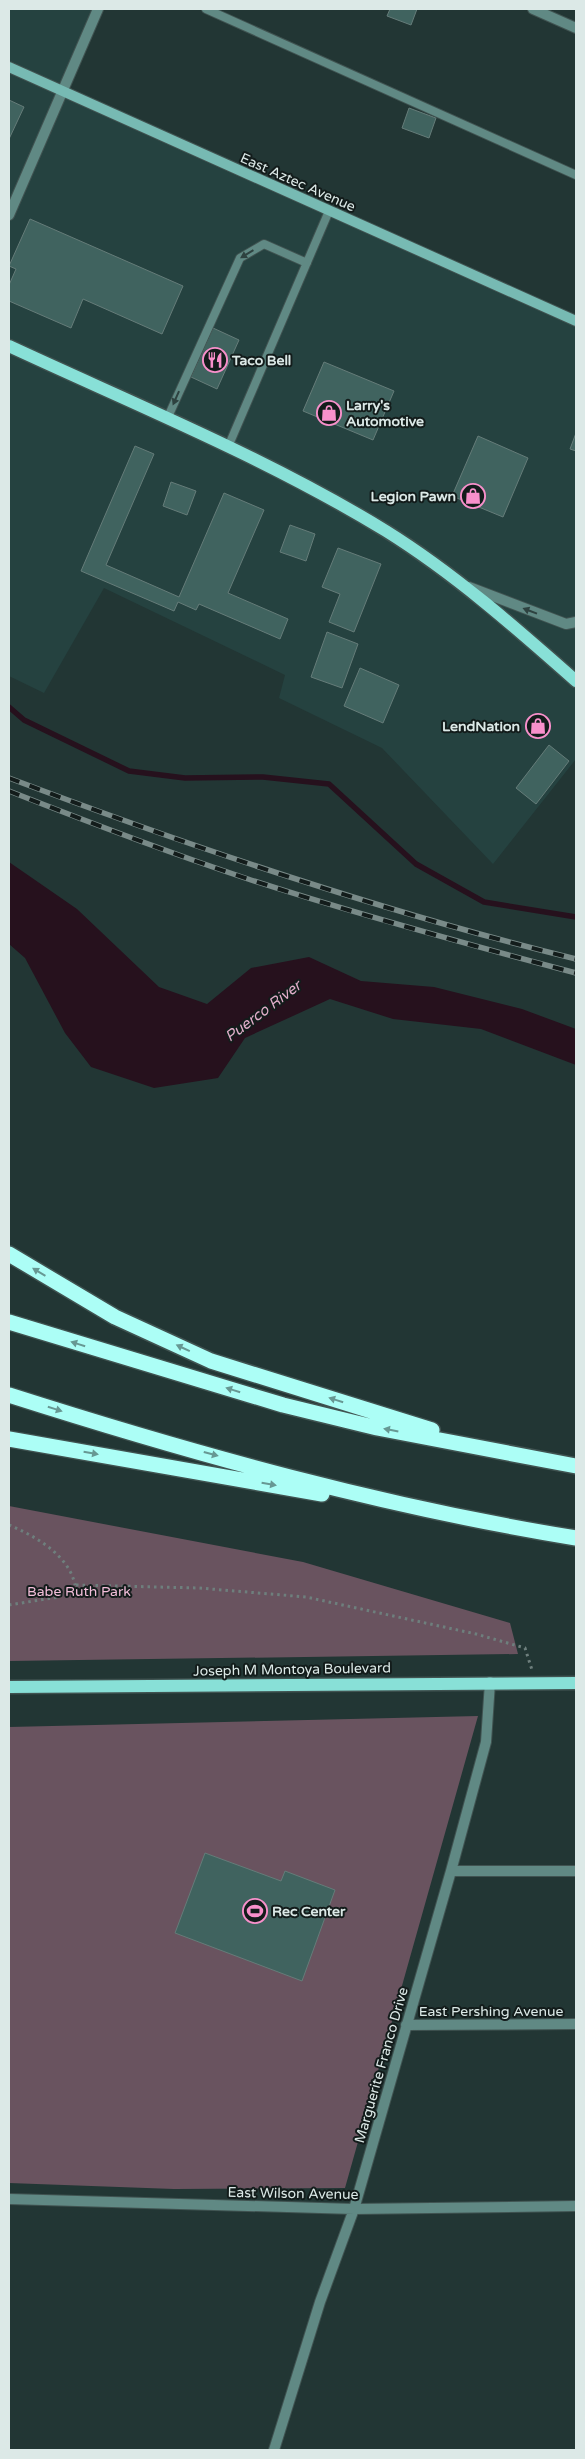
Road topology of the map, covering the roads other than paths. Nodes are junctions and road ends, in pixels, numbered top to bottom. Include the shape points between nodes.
1 (98, 9) edge
2 (206, 9) edge
3 (533, 9) edge
4 (576, 28) edge
5 (9, 67) edge
6 (62, 91) junction
7 (576, 175) edge
8 (329, 211) junction
9 (9, 215) edge
10 (307, 263) junction
11 (576, 321) edge
12 (9, 346) edge
13 (167, 419) junction
14 (228, 447) junction
15 (462, 584) junction
16 (576, 622) edge
17 (576, 681) edge
18 (9, 1254) edge
19 (9, 1322) edge
20 (9, 1395) edge
21 (9, 1439) edge
22 (517, 1455) junction
23 (576, 1466) edge
24 (541, 1532) junction
25 (576, 1538) edge
26 (490, 1682) junction
27 (576, 1683) edge
28 (9, 1687) edge
29 (451, 1871) junction
30 (576, 1871) edge
31 (576, 2024) edge
32 (406, 2025) junction
33 (9, 2199) edge
34 (576, 2206) edge
35 (354, 2209) junction
36 (274, 2450) edge

1 - 6 street
2 - 7 lane
3 - 4 street
5 - 6 main road, East Aztec Avenue
6 - 8 main road, East Aztec Avenue
6 - 9 street
8 - 10 lane
8 - 11 main road, East Aztec Avenue
10 -> 13 lane via 264,244 240,258
10 - 14 lane
12 - 13 main road
13 - 14 main road
14 - 15 main road via 379,527
16 -> 15 street via 566,624
15 - 17 main road
22 -> 18 highway via 211,1361 116,1317
22 -> 19 highway via 377,1428 283,1405
20 -> 24 highway via 122,1430 369,1498
21 -> 24 highway
22 - 23 highway
24 - 25 highway
26 - 27 main road, Joseph M Montoya Boulevard
26 - 28 main road, Joseph M Montoya Boulevard
26 - 29 street, Marguerite Franco Drive via 486,1742
29 - 30 street
29 - 32 street, Marguerite Franco Drive
31 - 32 street, East Pershing Avenue
32 - 35 street, Marguerite Franco Drive
33 - 35 street, East Wilson Avenue
34 - 35 street, East Wilson Avenue
35 - 36 street, Marguerite Franco Drive via 320,2302

